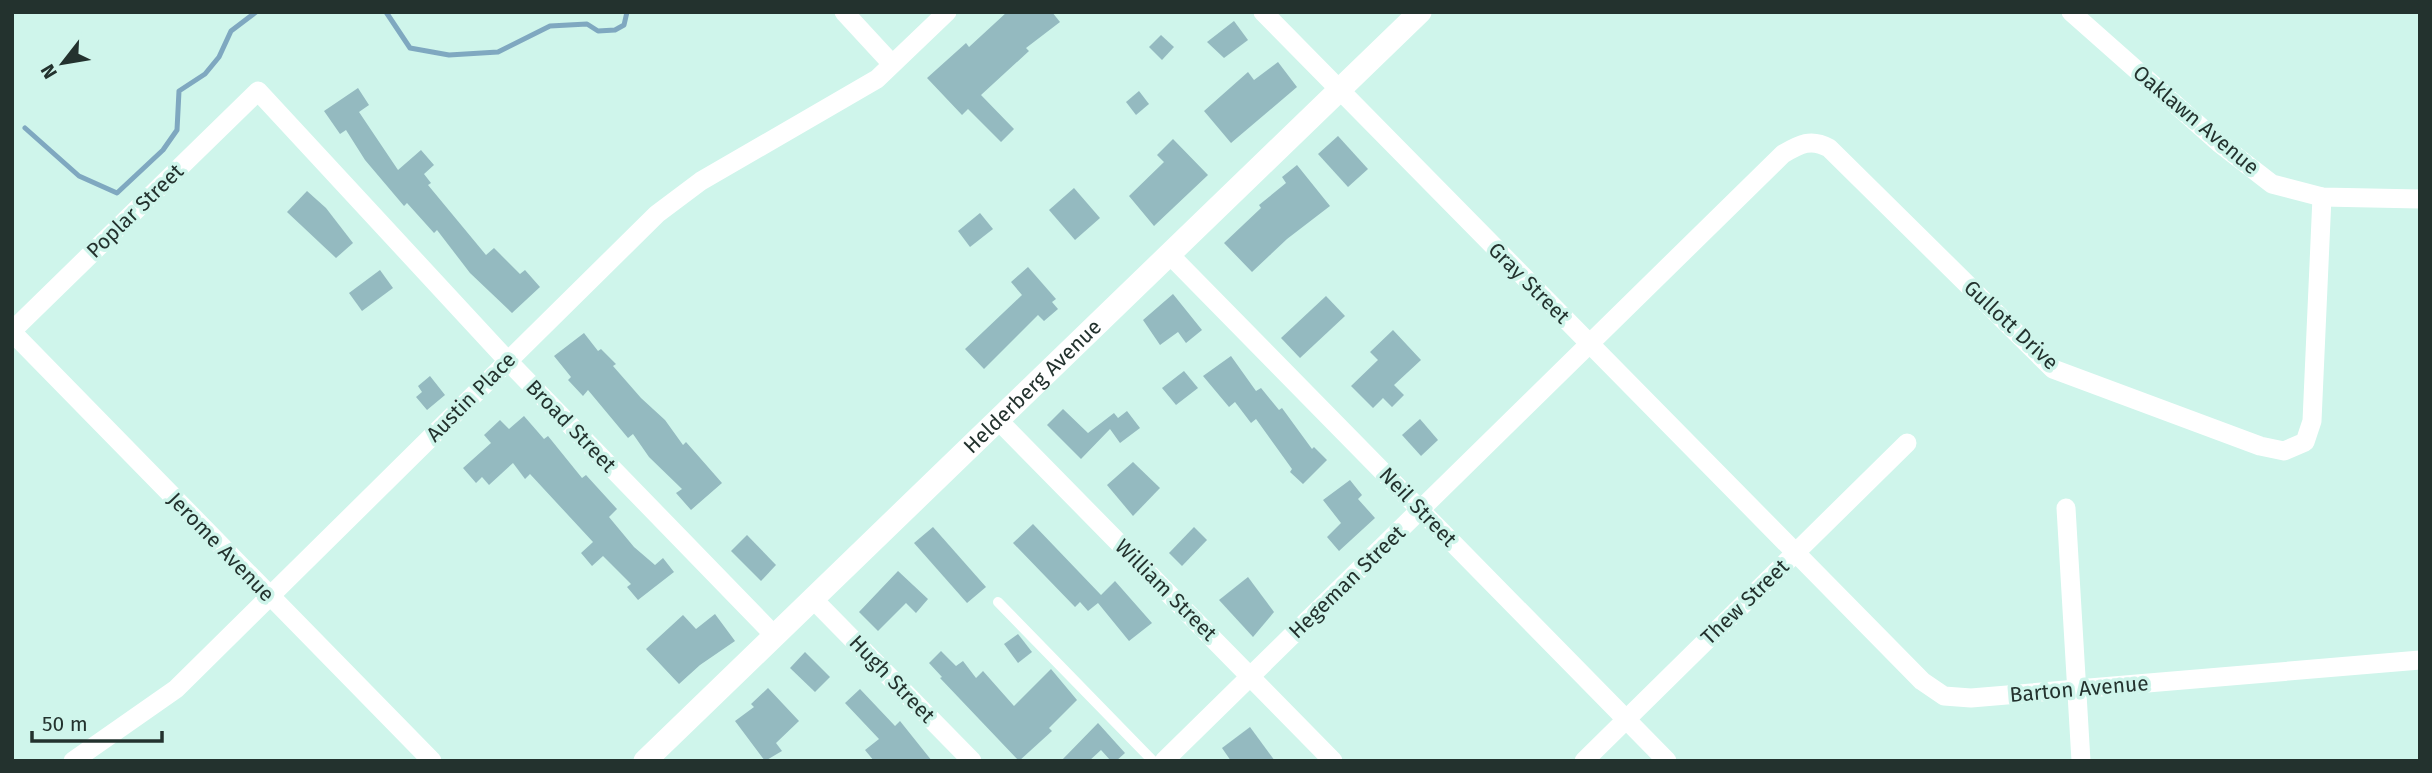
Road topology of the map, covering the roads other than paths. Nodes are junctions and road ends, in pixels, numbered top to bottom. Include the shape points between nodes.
1 (844, 12) edge
2 (947, 12) edge
3 (1263, 12) edge
4 (1420, 12) edge
5 (2071, 12) edge
6 (892, 64) junction
7 (1338, 90) junction
8 (258, 91) joint
9 (2322, 197) junction
10 (2420, 199) edge
11 (1169, 254) junction
12 (12, 332) edge
13 (1589, 344) junction
14 (508, 361) junction
15 (998, 420) junction
16 (1907, 443) dead end
17 (2066, 508) dead end
18 (1420, 509) junction
19 (1795, 553) junction
20 (269, 597) junction
21 (812, 598) junction
22 (998, 602) dead end
23 (774, 635) junction
24 (2420, 660) edge
25 (1251, 676) junction
26 (2075, 689) junction
27 (1626, 719) junction
28 (72, 761) edge
29 (432, 761) edge
30 (645, 761) edge
31 (972, 761) edge
32 (1153, 761) edge
33 (1164, 761) edge
34 (1333, 761) edge
35 (1584, 761) edge
36 (1667, 761) edge
37 (2081, 761) edge

1 - 6 street
2 - 6 street, Austin Place
3 - 7 street, Gray Street
4 - 7 street, Helderberg Avenue
5 - 9 street, Oaklawn Avenue via 2219,143 2273,184
6 - 14 street, Austin Place via 877,79 701,181 657,214
7 - 11 street, Helderberg Avenue
7 - 13 street, Gray Street
8 - 12 street, Poplar Street
8 - 14 street, Broad Street
9 - 10 street, Oaklawn Avenue
9 - 13 street, Gullott Drive via 2312,421 2305,442 2284,451 2053,369 1817,141 1783,154
11 - 15 street, Helderberg Avenue
11 - 18 street, Neil Street
12 - 20 street, Jerome Avenue
13 - 18 street, Hegeman Street
13 - 19 street, Gray Street
14 - 20 street, Austin Place
14 - 23 street, Broad Street
15 - 21 street, Helderberg Avenue
15 - 25 street, William Street
16 - 19 street, Thew Street
17 - 26 street
18 - 25 street, Hegeman Street
18 - 27 street, Neil Street
19 - 26 street, Barton Avenue via 1922,681 1944,696
19 - 27 street, Thew Street
20 - 28 street, Austin Place via 176,689
20 - 29 street, Jerome Avenue
21 - 23 street, Helderberg Avenue
21 - 31 street, Hugh Street
22 - 32 lane
23 - 30 street, Helderberg Avenue
24 - 26 street, Barton Avenue
25 - 33 street, Hegeman Street
25 - 34 street, William Street
26 - 37 street
27 - 35 street, Thew Street
27 - 36 street, Neil Street

